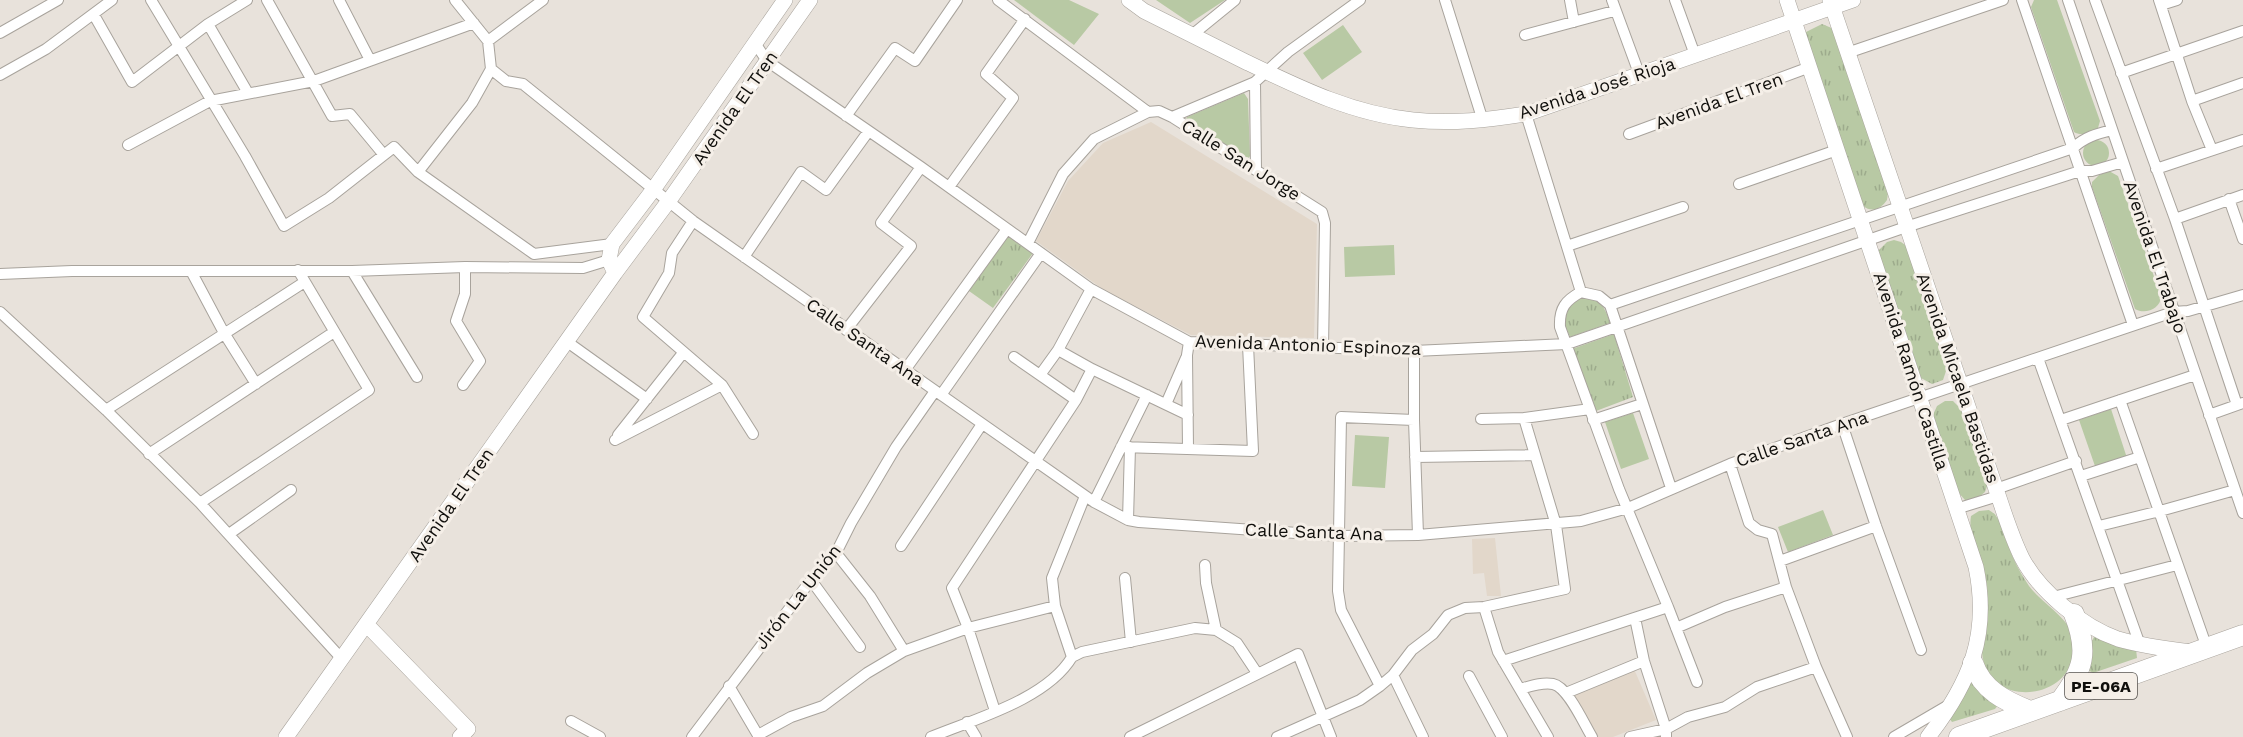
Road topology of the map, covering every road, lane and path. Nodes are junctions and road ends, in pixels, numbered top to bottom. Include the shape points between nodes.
1 (58, 0) edge
2 (112, 0) edge
3 (151, 0) edge
4 (247, 0) edge
5 (267, 0) edge
6 (339, 0) edge
7 (455, 0) edge
8 (543, 0) edge
9 (784, 0) edge
10 (810, 0) edge
11 (957, 0) edge
12 (998, 0) edge
13 (1128, 0) edge
14 (1235, 0) edge
15 (1360, 0) edge
16 (1445, 0) edge
17 (1570, 0) edge
18 (1675, 0) edge
19 (1787, 0) edge
20 (1853, 0) edge
21 (2003, 0) edge
22 (2022, 0) edge
23 (2068, 0) edge
24 (2095, 0) edge
25 (2177, 0) edge
26 (1831, 3) edge
27 (2160, 3) edge
28 (1613, 5) edge
29 (94, 15) junction
30 (1025, 19) junction
31 (1795, 21) junction
32 (1574, 22) junction
33 (208, 24) junction
34 (474, 24) junction
35 (2243, 31) edge
36 (0, 33) edge
37 (1192, 34) junction
38 (1525, 35) dead end
39 (488, 41) junction
40 (755, 43) junction
41 (181, 47) junction
42 (1847, 53) junction
43 (2177, 53) junction
44 (1695, 56) junction
45 (370, 60) junction
46 (767, 61) junction
47 (1810, 67) junction
48 (492, 69) junction
49 (2121, 73) junction
50 (0, 75) edge
51 (1640, 75) junction
52 (1260, 76) junction
53 (314, 81) junction
54 (2243, 83) edge
55 (248, 93) junction
56 (210, 101) junction
57 (2192, 101) junction
58 (1154, 112) junction
59 (1526, 114) junction
60 (846, 116) junction
61 (1172, 117) junction
62 (1484, 121) junction
63 (2112, 130) junction
64 (868, 132) junction
65 (1629, 134) dead end
66 (2243, 140) edge
67 (128, 145) dead end
68 (2073, 148) junction
69 (1837, 150) junction
70 (2212, 150) junction
71 (384, 155) junction
72 (2123, 162) junction
73 (921, 167) junction
74 (2156, 169) junction
75 (1256, 170) junction
76 (2080, 171) junction
77 (418, 172) junction
78 (1739, 184) dead end
79 (949, 187) junction
80 (653, 190) junction
81 (2243, 195) edge
82 (2229, 200) junction
83 (668, 202) junction
84 (1899, 206) junction
85 (1683, 207) dead end
86 (2175, 219) junction
87 (1861, 220) junction
88 (693, 221) junction
89 (1906, 227) junction
90 (1007, 229) junction
91 (2243, 239) edge
92 (1868, 242) junction
93 (1028, 243) junction
94 (612, 244) junction
95 (1567, 246) junction
96 (1041, 253) junction
97 (744, 257) junction
98 (612, 266) junction
99 (465, 267) junction
100 (298, 270) junction
101 (191, 271) junction
102 (352, 271) junction
103 (0, 274) edge
104 (303, 283) junction
105 (1091, 289) junction
106 (1581, 292) junction
107 (2243, 294) edge
108 (1610, 305) junction
109 (2204, 307) junction
110 (0, 312) edge
111 (2174, 312) junction
112 (2133, 325) junction
113 (1618, 327) junction
114 (846, 330) junction
115 (333, 332) junction
116 (224, 333) junction
117 (566, 341) junction
118 (1189, 342) junction
119 (1567, 344) junction
120 (1248, 345) junction
121 (1323, 348) junction
122 (1058, 350) junction
123 (1414, 351) junction
124 (683, 353) junction
125 (1187, 354) junction
126 (1014, 357) dead end
127 (2038, 358) junction
128 (1092, 369) junction
129 (905, 370) junction
130 (1040, 375) junction
131 (2195, 375) junction
132 (417, 377) dead end
133 (256, 384) junction
134 (463, 385) dead end
135 (722, 385) junction
136 (1960, 385) junction
137 (938, 393) junction
138 (1147, 395) junction
139 (1920, 398) junction
140 (647, 399) junction
141 (1076, 400) junction
142 (2120, 400) junction
143 (1166, 404) junction
144 (1642, 404) junction
145 (2240, 404) edge
146 (106, 410) junction
147 (1188, 415) junction
148 (1592, 415) junction
149 (2209, 415) junction
150 (1524, 418) junction
151 (1481, 419) dead end
152 (1414, 420) junction
153 (2061, 420) junction
154 (982, 424) junction
155 (1842, 424) junction
156 (753, 434) dead end
157 (1126, 447) junction
158 (1188, 448) junction
159 (149, 454) junction
160 (1535, 455) junction
161 (1415, 457) junction
162 (2140, 458) junction
163 (2076, 461) junction
164 (1035, 462) junction
165 (1730, 464) junction
166 (2081, 476) junction
167 (1671, 488) junction
168 (291, 490) dead end
169 (2235, 490) junction
170 (1997, 493) junction
171 (1089, 499) junction
172 (200, 503) junction
173 (1628, 508) junction
174 (1956, 509) junction
175 (2160, 511) junction
176 (2243, 513) edge
177 (1128, 520) junction
178 (1556, 525) junction
179 (1876, 526) junction
180 (2099, 526) junction
181 (228, 534) junction
182 (1418, 534) junction
183 (1340, 536) junction
184 (901, 546) dead end
185 (836, 553) junction
186 (1780, 561) junction
187 (1205, 564) dead end
188 (2177, 565) junction
189 (1125, 578) dead end
190 (811, 580) junction
191 (2118, 580) junction
192 (1786, 587) junction
193 (2053, 597) junction
194 (1055, 606) junction
195 (1484, 607) junction
196 (1668, 607) junction
197 (2074, 614) junction
198 (1635, 618) junction
199 (367, 625) junction
200 (969, 628) junction
201 (1676, 628) junction
202 (1216, 630) junction
203 (2243, 635) edge
204 (1131, 642) junction
205 (2140, 645) junction
206 (860, 647) dead end
207 (1921, 650) dead end
208 (2202, 650) junction
209 (904, 651) junction
210 (1072, 657) junction
211 (341, 658) junction
212 (1503, 661) junction
213 (1644, 661) junction
214 (1973, 663) junction
215 (1815, 667) junction
216 (1257, 673) junction
217 (1393, 675) junction
218 (1469, 676) dead end
219 (1697, 682) dead end
220 (729, 686) junction
221 (1380, 686) junction
222 (1520, 689) junction
223 (1566, 693) junction
224 (2060, 701) junction
225 (1953, 703) junction
226 (994, 711) junction
227 (2030, 711) junction
228 (1324, 716) junction
229 (571, 721) dead end
230 (967, 722) junction
231 (1666, 733) edge
232 (466, 734) edge
233 (759, 736) edge
234 (286, 737) edge
235 (600, 737) edge
236 (692, 737) edge
237 (931, 737) edge
238 (975, 737) edge
239 (1130, 737) edge
240 (1277, 737) edge
241 (1331, 737) edge
242 (1423, 737) edge
243 (1502, 737) edge
244 (1548, 737) edge
245 (1592, 737) edge
246 (1630, 737) edge
247 (1847, 737) edge
248 (1894, 737) edge
249 (1928, 737) edge
250 (1959, 737) edge

1 - 36 street
2 - 29 street
3 - 41 street
4 - 33 street
5 - 53 street
6 - 45 street
7 - 34 street
8 - 39 street
9 - 40 main road, Avenida El Tren
10 - 46 main road, Avenida El Tren
11 - 60 street via 915,61 895,48
12 - 30 street, Calle San Jorge
13 - 37 main road, Avenida José Rioja
14 - 37 street
15 - 52 street
16 - 62 street
17 - 32 street
18 - 44 street
19 - 31 main road, Avenida Ramón Castilla
20 - 26 main road, Avenida José Rioja
21 - 42 street
22 - 68 street
23 - 63 street, Avenida El Trabajo
24 - 49 street, Avenida El Trabajo
25 - 27 street
26 - 31 main road, Avenida José Rioja
26 - 42 main road, Avenida Micaela Bastidas
27 - 43 street
28 - 32 street
28 - 51 street
29 - 41 street via 132,82
29 - 50 street
30 - 58 street, Calle San Jorge
30 - 79 street via 986,74 1013,98
31 - 44 main road, Avenida José Rioja
31 - 47 main road, Avenida Ramón Castilla
32 - 38 street
33 - 41 street
33 - 55 street
34 - 39 street
34 - 45 street
35 - 43 street
37 - 52 main road, Avenida José Rioja
39 - 48 street
40 - 46 street, Avenida Antonio Espinoza
40 - 80 main road, Avenida El Tren
41 - 56 street
42 - 84 main road, Avenida Micaela Bastidas
43 - 49 street
43 - 57 street
44 - 51 main road, Avenida José Rioja
45 - 53 street
46 - 60 street, Avenida Antonio Espinoza
46 - 83 main road, Avenida El Tren
47 - 65 street, Avenida El Tren
47 - 69 main road, Avenida Ramón Castilla
48 - 77 street via 472,103
48 - 80 street, Calle Santa Ana via 506,81 524,84
49 - 74 street, Avenida El Trabajo
51 - 59 main road, Avenida José Rioja
52 - 61 street
52 - 62 main road, Avenida José Rioja via 1377,114 1411,120
52 - 75 street
53 - 55 street
53 - 71 street via 332,116 350,114
54 - 57 street
55 - 56 street
56 - 67 street
56 - 71 street via 284,226
57 - 70 street
58 - 61 street, Calle San Jorge
58 - 93 street via 1094,139 1062,174
59 - 62 main road, Avenida José Rioja
59 - 95 street
60 - 64 street, Avenida Antonio Espinoza
61 - 75 street, Calle San Jorge
63 - 68 street via 2092,135
63 - 72 street, Avenida El Trabajo
64 - 73 street, Avenida Antonio Espinoza
64 - 97 street via 826,190 801,172
66 - 70 street
68 - 76 street
68 - 84 street
69 - 78 street
69 - 87 main road, Avenida Ramón Castilla
70 - 74 street
71 - 77 street via 394,147
72 - 76 street, Avenida Antonio Espinoza
72 - 111 street, Avenida El Trabajo
73 - 79 street, Avenida Antonio Espinoza
73 - 114 street via 881,223 911,246
74 - 86 street, Avenida El Trabajo
75 - 121 street, Calle San Jorge via 1322,212
76 - 89 street, Avenida Antonio Espinoza
76 - 112 street
77 - 94 street via 534,254
79 - 90 street, Avenida Antonio Espinoza
80 - 83 street, Calle Santa Ana
80 - 94 main road, Avenida El Tren
81 - 82 street
82 - 86 street
82 - 91 street
83 - 88 street, Calle Santa Ana
83 - 98 main road, Avenida El Tren
84 - 87 street
84 - 89 main road, Avenida Micaela Bastidas
85 - 95 street
86 - 109 street, Avenida El Trabajo
87 - 92 main road, Avenida Ramón Castilla
87 - 108 street
88 - 97 street, Calle Santa Ana
88 - 124 street via 672,253 669,273 643,317
89 - 92 street, Avenida Antonio Espinoza
89 - 136 main road, Avenida Micaela Bastidas
90 - 93 street, Avenida Antonio Espinoza
90 - 129 street
92 - 113 street, Avenida Antonio Espinoza
92 - 139 main road, Avenida Ramón Castilla
93 - 96 street, Avenida Antonio Espinoza
94 - 98 main road, Avenida El Tren
95 - 106 street
96 - 105 street, Avenida Antonio Espinoza
96 - 137 street, Jirón La Unión
97 - 114 street, Calle Santa Ana
98 - 99 street
98 - 117 main road, Avenida El Tren
99 - 102 street
99 - 134 street via 465,294 456,321 480,361
100 - 101 street
100 - 102 street
100 - 104 street
101 - 103 street
101 - 116 street
102 - 132 street
104 - 115 street
104 - 116 street
105 - 118 street, Avenida Antonio Espinoza
105 - 122 street
106 - 108 street via 1593,294
106 - 119 street via 1564,304 1559,314
107 - 109 street, Calle Santa Ana
108 - 113 street
109 - 111 street, Calle Santa Ana
109 - 145 street, Avenida El Trabajo
110 - 146 street
111 - 112 street, Calle Santa Ana
111 - 131 street, Avenida El Trabajo
112 - 127 street, Calle Santa Ana
113 - 119 street, Avenida Antonio Espinoza
113 - 144 street
114 - 129 street, Calle Santa Ana
115 - 133 street
115 - 172 street via 369,390
116 - 133 street
116 - 146 street
117 - 140 street
117 - 199 main road, Avenida El Tren
118 - 120 street, Avenida Antonio Espinoza
118 - 125 street
119 - 123 street, Avenida Antonio Espinoza
119 - 148 street
120 - 121 street, Avenida Antonio Espinoza
120 - 158 street via 1253,451
121 - 123 street, Avenida Antonio Espinoza
122 - 128 street
122 - 130 street
123 - 152 street
124 - 135 street
124 - 140 street
125 - 143 street
125 - 147 street
126 - 130 street
127 - 136 street, Calle Santa Ana
127 - 153 street
128 - 138 street
128 - 141 street
129 - 137 street, Calle Santa Ana
130 - 141 street
131 - 142 street
131 - 149 street, Avenida El Trabajo
133 - 159 street
135 - 140 street via 615,440
135 - 156 street
136 - 139 street, Calle Santa Ana
136 - 170 main road, Avenida Micaela Bastidas
137 - 154 street, Calle Santa Ana
137 - 185 street, Jirón La Unión via 896,447
138 - 143 street
138 - 157 street
139 - 155 street, Calle Santa Ana
139 - 174 main road, Avenida Ramón Castilla
141 - 164 street
142 - 153 street
142 - 162 street
143 - 147 street
144 - 148 street
144 - 167 street
145 - 149 street
146 - 159 street
147 - 158 street
148 - 150 street
148 - 173 street
149 - 169 street, Avenida El Trabajo
150 - 151 street
150 - 160 street
152 - 161 street
152 - 183 street via 1341,417
153 - 163 street
154 - 164 street, Calle Santa Ana
154 - 184 street
155 - 165 street, Calle Santa Ana
155 - 179 street
157 - 158 street
157 - 171 street
157 - 177 street
159 - 172 street
160 - 161 street
160 - 178 street
161 - 182 street
162 - 166 street
162 - 175 street
163 - 166 street
163 - 170 street
164 - 171 street, Calle Santa Ana
164 - 200 street via 952,588
165 - 167 street, Calle Santa Ana
165 - 186 street via 1749,523 1772,534
166 - 180 street
167 - 173 street, Calle Santa Ana
168 - 181 street
169 - 175 street
169 - 176 street, Avenida El Trabajo
170 - 174 street
170 - 193 main road, Avenida Micaela Bastidas via 2023,560
171 - 177 street, Calle Santa Ana
171 - 194 street via 1052,578
172 - 181 street
173 - 178 street, Calle Santa Ana
173 - 196 street
174 - 214 main road, Avenida Ramón Castilla via 1981,590 1982,614
175 - 180 street
175 - 188 street
177 - 183 street, Calle Santa Ana
178 - 182 street, Calle Santa Ana
178 - 195 street via 1565,589
179 - 186 street
179 - 207 street
180 - 191 street
181 - 211 street
182 - 183 street, Calle Santa Ana
183 - 221 street via 1341,610
185 - 190 street, Jirón La Unión
185 - 209 street via 870,596
186 - 192 street
187 - 202 street
188 - 191 street
188 - 208 street
189 - 204 street
190 - 206 street
190 - 220 street, Jirón La Unión
191 - 193 street
191 - 205 street
192 - 201 street
192 - 215 street
193 - 197 main road, Avenida Micaela Bastidas
194 - 200 street
194 - 210 street
195 - 212 street
195 - 217 street via 1465,608 1448,615
196 - 198 street
196 - 201 street
197 - 205 main road, Avenida Micaela Bastidas via 2116,638
197 - 224 highway via 2084,645 2083,659
198 - 212 street
198 - 213 street
199 - 211 main road, Avenida El Tren
199 - 232 main road
200 - 209 street
200 - 226 street
201 - 219 street
202 - 204 street via 1195,628
202 - 216 street via 1237,643
203 - 208 highway, PE-06A
204 - 210 street
205 - 208 main road, Avenida Micaela Bastidas
208 - 224 highway, PE-06A
209 - 233 street via 823,706 791,717
210 - 226 street via 1065,668 1038,690
211 - 234 main road, Avenida El Tren
212 - 222 street
213 - 223 street
213 - 231 street
214 - 225 main road, Avenida Ramón Castilla
214 - 227 highway via 1977,674 1996,695
215 - 231 street via 1756,687 1725,707 1688,717
215 - 247 street
216 - 228 street via 1298,654
216 - 239 street
217 - 221 street
217 - 242 street
218 - 243 street
220 - 233 street
220 - 236 street, Jirón La Unión
221 - 228 street
222 - 223 street via 1541,683 1556,684
222 - 244 street
223 - 245 street
224 - 227 highway, PE-06A
225 - 248 street
225 - 249 main road, Avenida Ramón Castilla
226 - 230 street
227 - 250 highway, PE-06A
228 - 240 street
228 - 241 street
229 - 235 street
230 - 237 street
230 - 238 street
231 - 246 street

